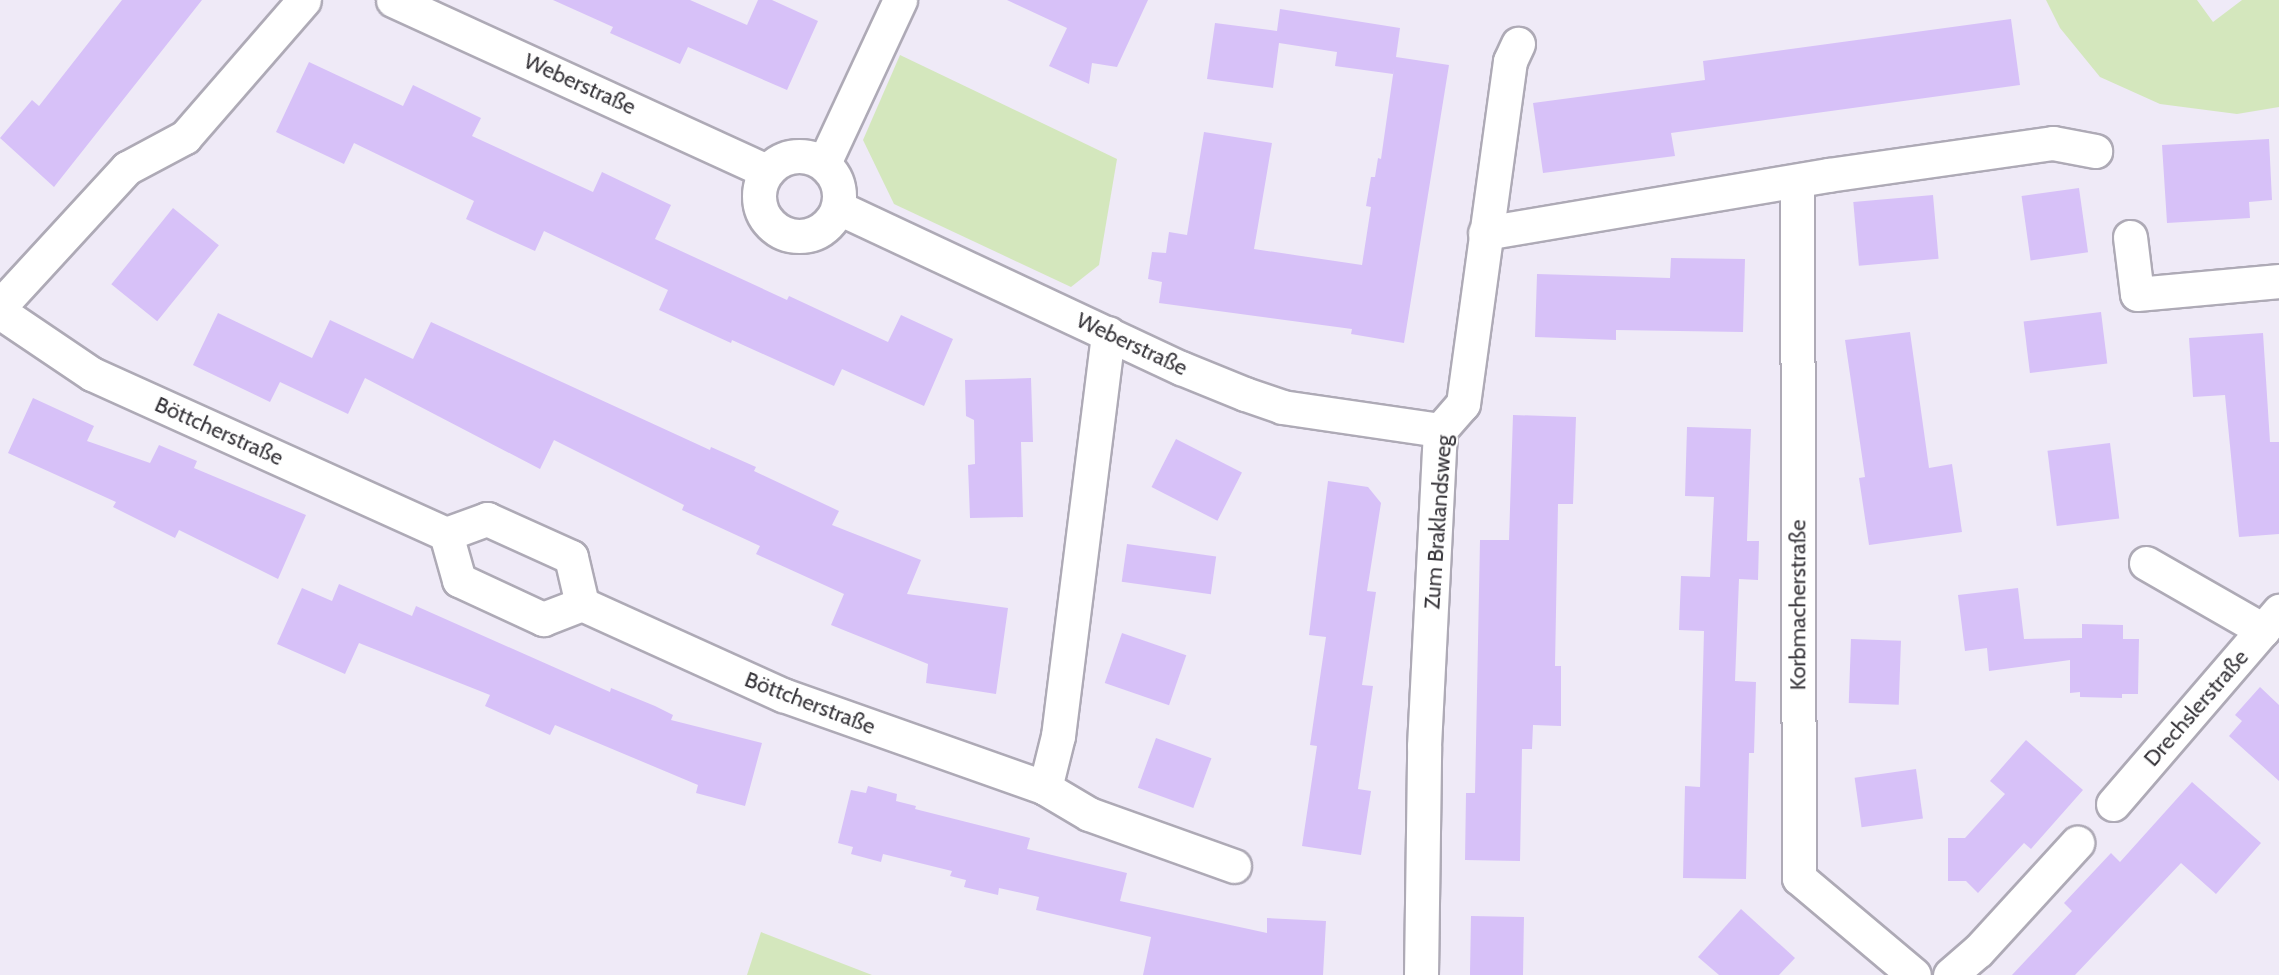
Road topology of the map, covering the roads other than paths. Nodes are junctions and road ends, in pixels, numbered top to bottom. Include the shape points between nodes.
1 (303, 0) edge
2 (393, 0) edge
3 (900, 0) edge
4 (1518, 44) dead end
5 (2095, 152) dead end
6 (824, 163) junction
7 (766, 171) junction
8 (1797, 182) junction
9 (839, 208) junction
10 (1485, 233) junction
11 (2130, 237) dead end
12 (2279, 281) edge
13 (0, 306) edge
14 (0, 312) edge
15 (1108, 333) junction
16 (1440, 430) junction
17 (446, 534) junction
18 (2146, 563) dead end
19 (582, 604) junction
20 (2271, 621) edge
21 (1045, 788) junction
22 (2113, 804) dead end
23 (2077, 843) dead end
24 (1234, 866) dead end
25 (1421, 975) edge
26 (1914, 975) edge
27 (1950, 975) edge

1 - 13 street via 184,137 127,168
2 - 7 street, Weberstraße
3 - 6 street
4 - 10 street, Zum Braklandsweg via 1510,61
5 - 8 street via 2053,143
6 - 7 street via 804,155 783,158
6 - 9 street via 835,175 840,191
7 - 9 street via 759,187 759,205 767,221 781,232 798,237 815,233 830,223
8 - 10 street
8 - 26 street, Korbmacherstraße via 1799,878
9 - 15 street, Weberstraße
10 - 16 street, Zum Braklandsweg via 1463,404
11 - 12 street via 2137,294
14 - 17 street, Böttcherstraße via 92,374
15 - 16 street, Weberstraße via 1181,368 1282,407
15 - 21 street via 1058,736
16 - 25 street, Zum Braklandsweg via 1424,746
17 - 19 street via 459,580 543,619
17 - 19 street via 487,519 571,557
18 - 20 street
19 - 21 street, Böttcherstraße via 783,695
20 - 22 street, Drechslerstraße
21 - 24 street, Böttcherstraße via 1089,814
23 - 27 street via 1978,951

